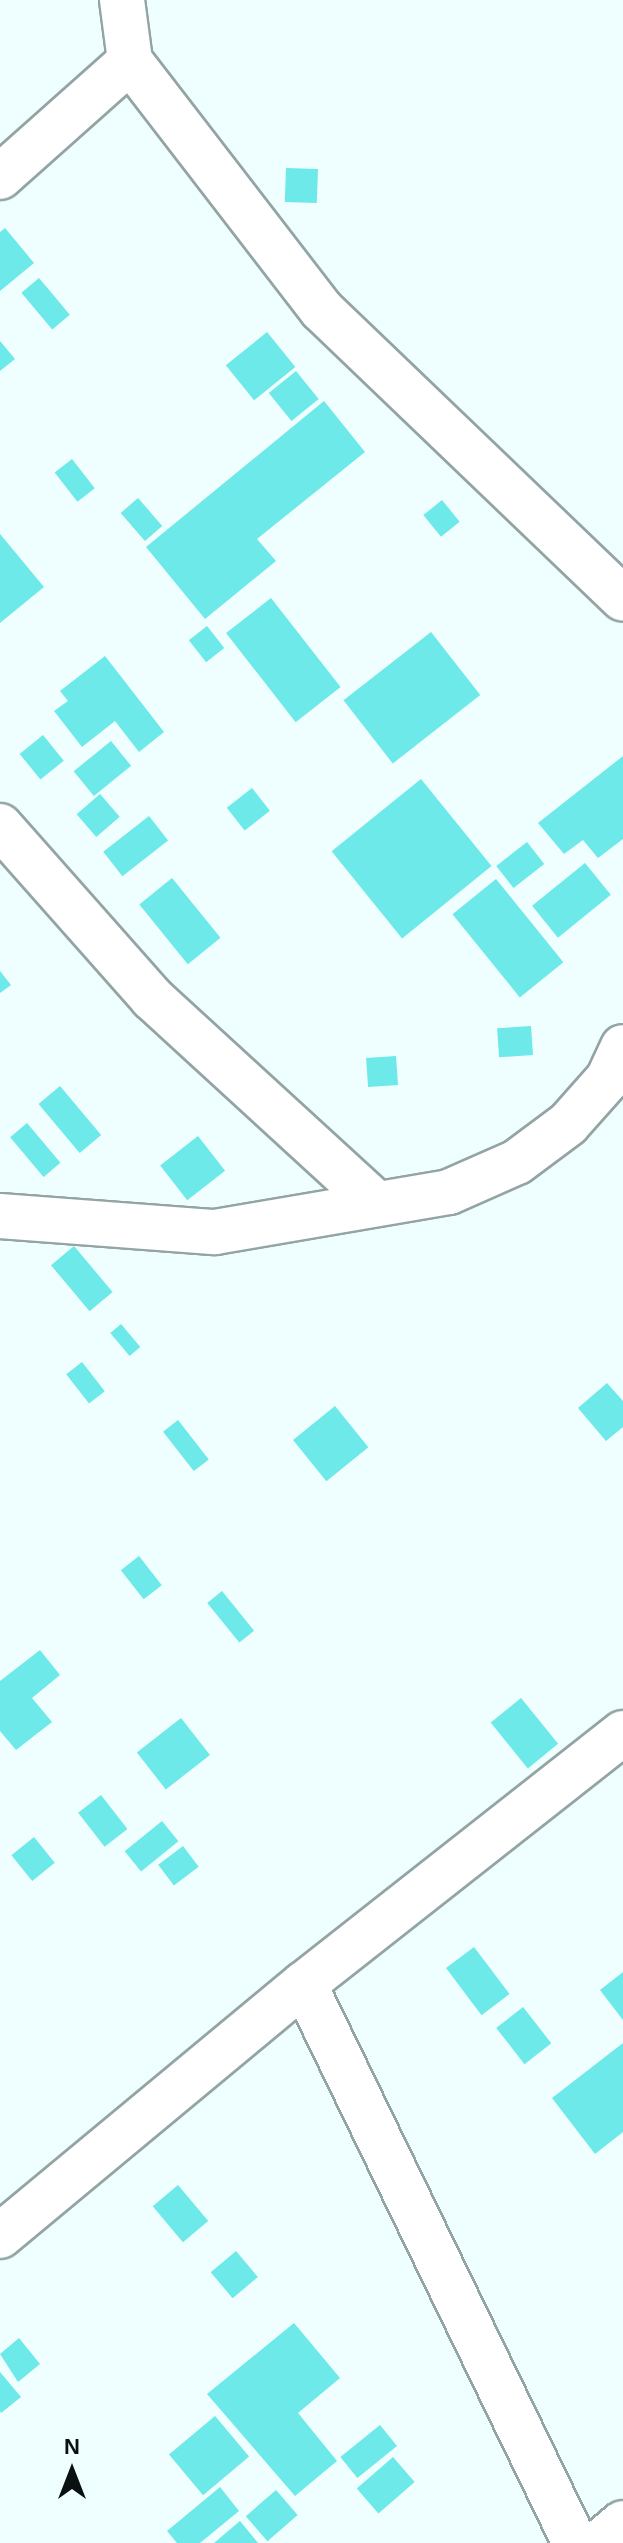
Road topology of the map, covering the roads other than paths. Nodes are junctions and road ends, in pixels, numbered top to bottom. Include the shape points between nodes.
1 (122, 0) edge
2 (130, 61) junction
3 (0, 177) edge
4 (623, 599) edge
5 (0, 826) edge
6 (623, 1047) edge
7 (376, 1203) junction
8 (0, 1216) edge
9 (623, 1733) edge
10 (304, 1984) junction
11 (0, 2236) edge
12 (623, 2523) edge
13 (575, 2543) edge
14 (599, 2543) edge

1 - 2 street
2 - 3 street
2 - 4 street via 322,310
5 - 7 street via 152,998
6 - 7 street via 608,1079 568,1124 517,1162 449,1192
7 - 8 street via 215,1232
9 - 10 street
10 - 11 street
10 - 13 street
12 - 14 street

